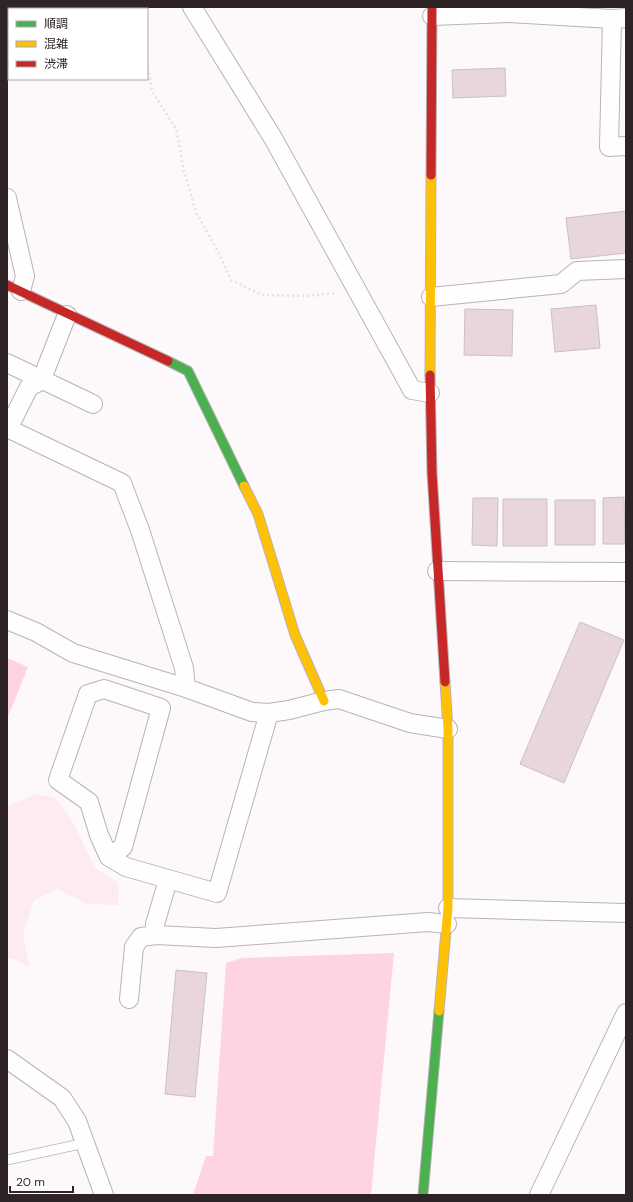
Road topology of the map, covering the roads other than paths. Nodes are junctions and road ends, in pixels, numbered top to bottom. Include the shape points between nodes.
1 (192, 7) edge
2 (432, 11) edge
3 (619, 18) edge
4 (626, 146) edge
5 (7, 198) edge
6 (626, 269) edge
7 (14, 288) edge
8 (431, 297) junction
9 (67, 315) junction
10 (7, 363) edge
11 (41, 381) junction
12 (430, 394) junction
13 (93, 404) dead end
14 (8, 429) edge
15 (437, 571) junction
16 (626, 572) edge
17 (7, 620) edge
18 (186, 688) junction
19 (324, 701) junction
20 (269, 713) junction
21 (448, 729) junction
22 (109, 857) junction
23 (168, 880) junction
24 (626, 913) edge
25 (447, 916) junction
26 (156, 935) junction
27 (130, 1000) dead end
28 (626, 1013) edge
29 (7, 1059) edge
30 (85, 1143) junction
31 (7, 1160) edge
32 (104, 1195) edge
33 (423, 1195) edge
34 (539, 1195) edge

1 - 12 street via 273,138 412,390
2 - 3 street
2 - 8 street
3 - 4 street via 609,147
5 - 7 street via 25,276
6 - 8 street via 577,271 560,284
7 - 9 street
8 - 12 street
9 - 11 street
9 - 19 street via 188,372 258,514 295,635
10 - 11 street
11 - 13 street
11 - 14 street via 29,387
12 - 15 street
14 - 18 street via 122,483 140,530 184,668
15 - 16 street
15 - 21 street
17 - 18 street via 36,632 73,653
18 - 20 street via 252,712
19 - 20 street
19 - 21 street via 339,699 410,723
20 - 23 street via 217,893
21 - 25 street
22 - 22 street via 89,802 58,780 88,694 104,689 161,708 123,846
22 - 23 street via 126,867
23 - 26 street via 155,924
24 - 25 street
25 - 26 street via 428,922 216,938
25 - 33 street
26 - 27 street via 141,936 134,947
28 - 34 street
29 - 30 street via 62,1098 77,1120
30 - 31 lane
30 - 32 street

